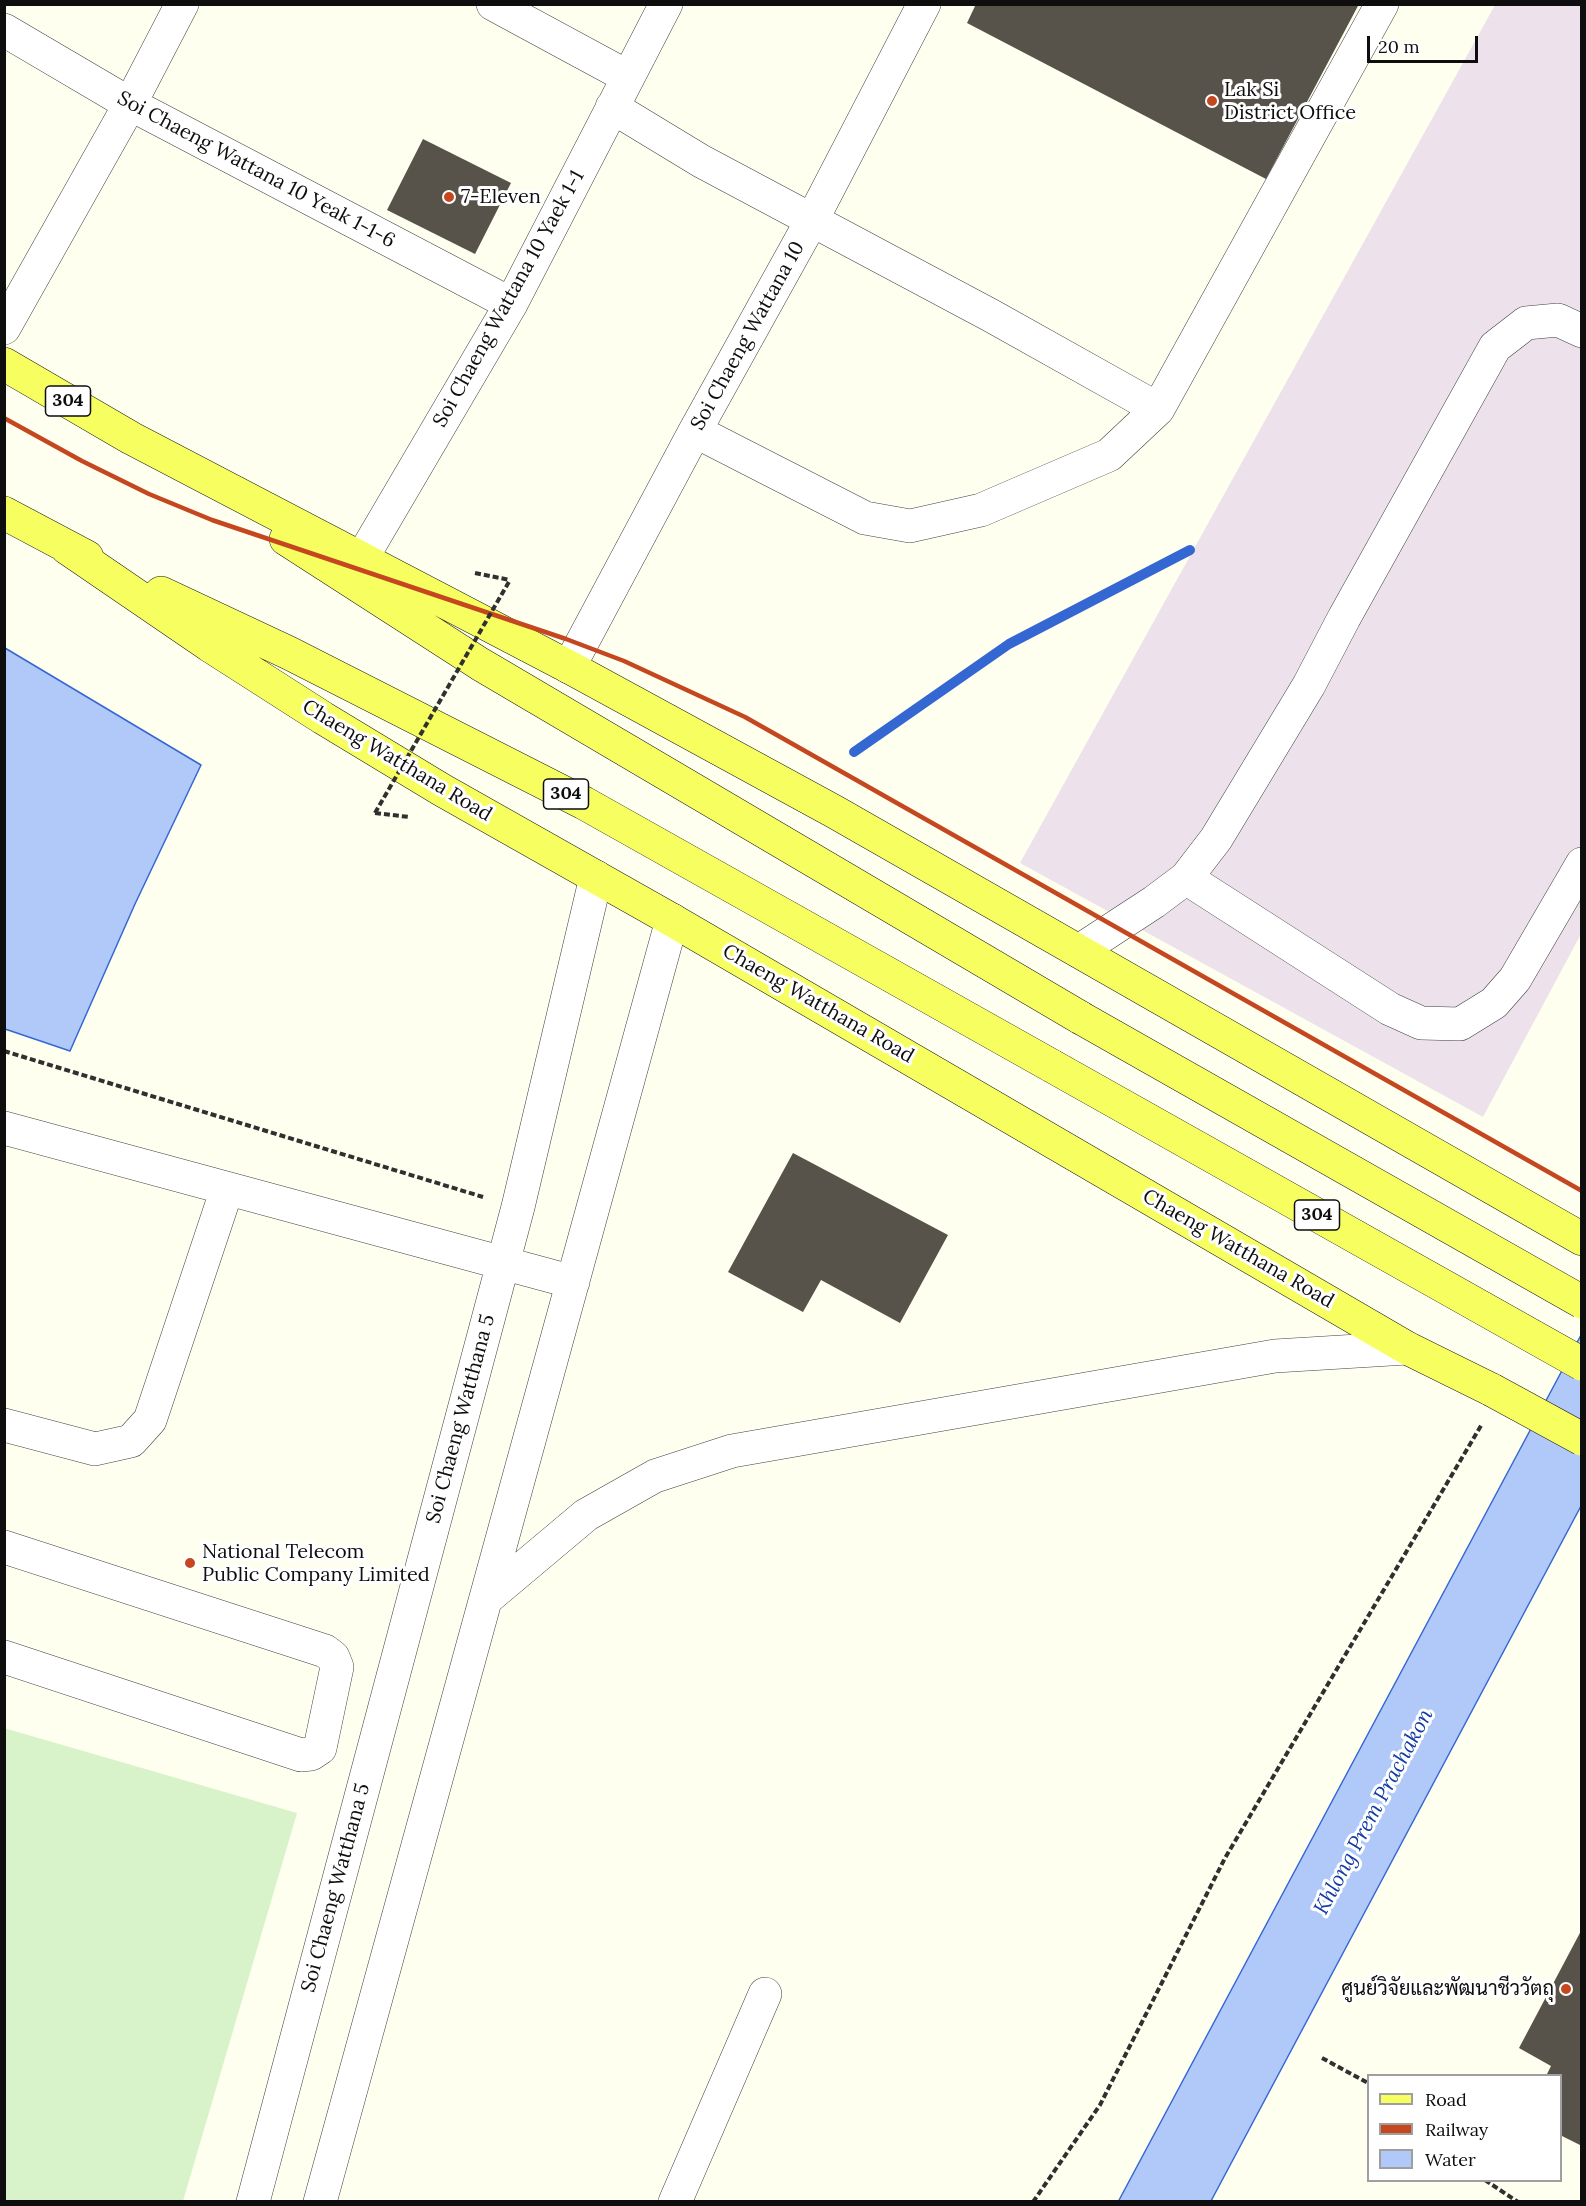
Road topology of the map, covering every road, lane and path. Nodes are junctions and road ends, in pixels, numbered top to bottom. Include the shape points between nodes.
1 (182, 4) edge
2 (493, 4) edge
3 (666, 4) edge
4 (924, 4) edge
5 (1382, 4) edge
6 (4, 30) edge
7 (628, 77) junction
8 (130, 104) junction
9 (612, 107) junction
10 (812, 220) junction
11 (511, 304) junction
12 (4, 327) edge
13 (1581, 331) edge
14 (4, 364) edge
15 (1158, 409) junction
16 (695, 431) junction
17 (131, 438) junction
18 (4, 513) edge
19 (67, 548) junction
20 (362, 558) junction
21 (475, 573) dead end
22 (569, 667) junction
23 (409, 817) dead end
24 (1581, 864) edge
25 (596, 877) junction
26 (1185, 878) junction
27 (672, 920) junction
28 (1079, 951) junction
29 (4, 1051) edge
30 (4, 1128) edge
31 (227, 1189) junction
32 (518, 1207) junction
33 (1581, 1239) edge
34 (503, 1263) junction
35 (573, 1281) junction
36 (1581, 1302) edge
37 (1407, 1348) junction
38 (1581, 1364) edge
39 (1483, 1423) dead end
40 (4, 1425) edge
41 (1581, 1439) edge
42 (4, 1547) edge
43 (486, 1599) junction
44 (4, 1657) edge
45 (765, 1994) dead end
46 (1322, 2058) dead end
47 (1367, 2082) edge
48 (1487, 2182) edge
49 (253, 2202) edge
50 (320, 2202) edge
51 (675, 2202) edge
52 (1033, 2202) edge
53 (1518, 2202) edge

1 - 8 street
2 - 7 street
3 - 7 street, Soi Chaeng Wattana 10 Yaek 1-1
4 - 10 street, Soi Chaeng Wattana 10
5 - 15 street
6 - 8 street, Soi Chaeng Wattana 10 Yeak 1-1-6
7 - 9 street, Soi Chaeng Wattana 10 Yaek 1-1
8 - 11 street, Soi Chaeng Wattana 10 Yeak 1-1-6
8 - 12 street
9 - 10 street via 701,161
9 - 11 street, Soi Chaeng Wattana 10 Yaek 1-1
10 - 15 street
10 - 16 street, Soi Chaeng Wattana 10
11 - 20 street, Soi Chaeng Wattana 10 Yaek 1-1
13 - 26 street via 1558,320 1526,323 1495,347 1309,685 1216,839
14 - 17 main road, 304
15 - 16 street via 1109,455 981,510 910,526 866,518
16 - 22 street, Soi Chaeng Wattana 10
17 - 20 main road
17 - 36 main road, 304, bridge via 480,664 1081,1018
18 - 19 main road, Chaeng Watthana Road / 304
19 - 25 main road, Chaeng Watthana Road via 323,718
19 - 38 main road, Chaeng Watthana Road / 304, bridge via 289,653 584,803
20 - 22 main road
21 - 23 path, bridge via 510,580 375,813
22 - 28 main road via 845,817
24 - 26 street via 1515,979 1494,1003 1460,1024 1421,1023 1390,1008
25 - 27 main road, Chaeng Watthana Road
25 - 32 street, Soi Chaeng Watthana 5
26 - 28 street
27 - 35 street
27 - 37 main road, Chaeng Watthana Road
28 - 33 main road
29 - 32 path
30 - 31 street
31 - 34 street
31 - 40 street via 150,1420 131,1441 95,1449
32 - 34 street, Soi Chaeng Watthana 5
34 - 35 street
34 - 49 street, Soi Chaeng Watthana 5
35 - 43 street
37 - 41 main road, Chaeng Watthana Road, bridge
37 - 43 street via 1275,1356 732,1451 654,1476 586,1515
39 - 52 path via 1225,1858 1100,2105
42 - 44 street via 325,1651 338,1667 320,1748 311,1755 301,1755
43 - 50 street
45 - 51 street
46 - 47 path
48 - 53 path

